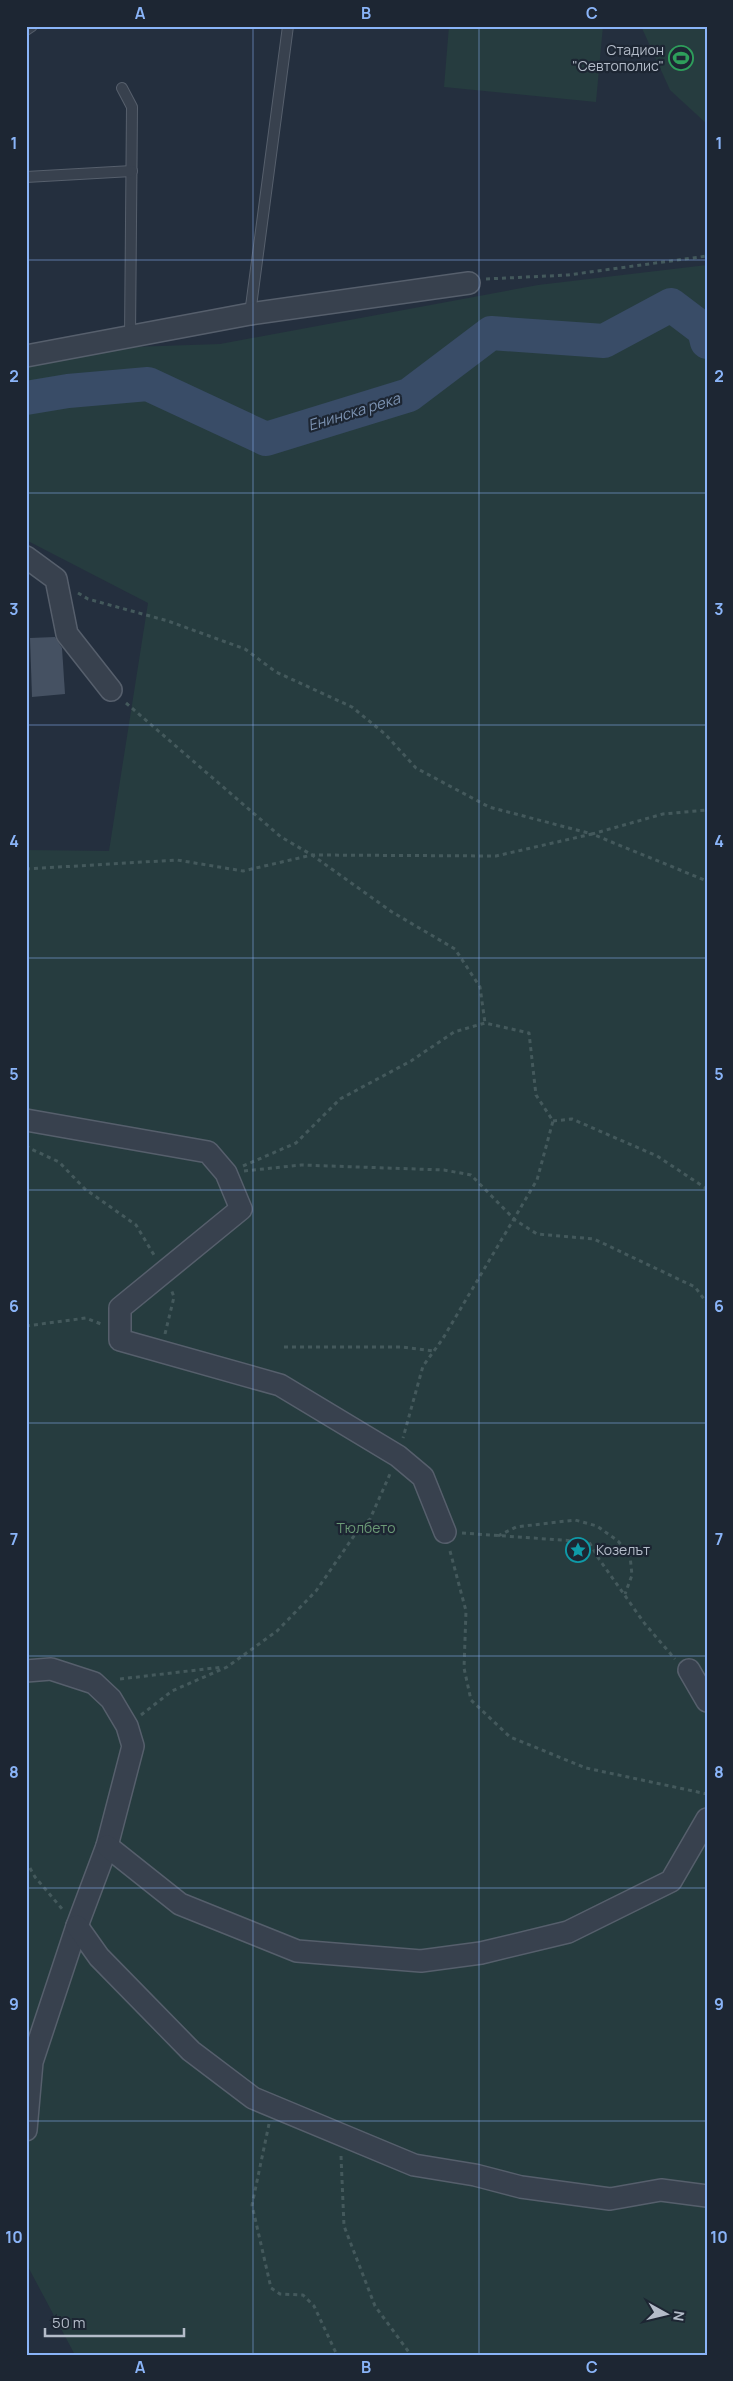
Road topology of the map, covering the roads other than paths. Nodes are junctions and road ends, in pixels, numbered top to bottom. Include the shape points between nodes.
1 (32, 26) edge
2 (288, 26) edge
3 (26, 30) edge
4 (122, 88) dead end
5 (132, 171) junction
6 (26, 177) edge
7 (469, 283) road end
8 (250, 314) junction
9 (130, 337) junction
10 (26, 356) edge
11 (26, 557) edge
12 (111, 690) road end
13 (26, 1120) edge
14 (445, 1532) road end
15 (689, 1670) road end
16 (26, 1671) edge
17 (707, 1701) edge
18 (707, 1819) edge
19 (107, 1846) junction
20 (77, 1926) junction
21 (26, 2130) edge
22 (707, 2196) edge

1 - 3 lane
2 - 8 lane
4 - 5 lane via 132,107
5 - 6 lane
5 - 9 lane
7 - 8 street
8 - 9 street
9 - 10 street
11 - 12 street via 56,579 67,634
13 - 14 street via 208,1152 226,1173 241,1209 120,1308 120,1340 280,1385 398,1456 423,1477
15 - 17 street
16 - 19 street via 51,1669 94,1682 111,1699 126,1726 133,1746
18 - 19 street via 671,1882 568,1932 481,1953 421,1961 297,1951 180,1904
19 - 20 street
20 - 21 street via 32,2062
20 - 22 street via 99,1957 191,2051 253,2098 414,2164 475,2174 521,2187 610,2199 661,2190

